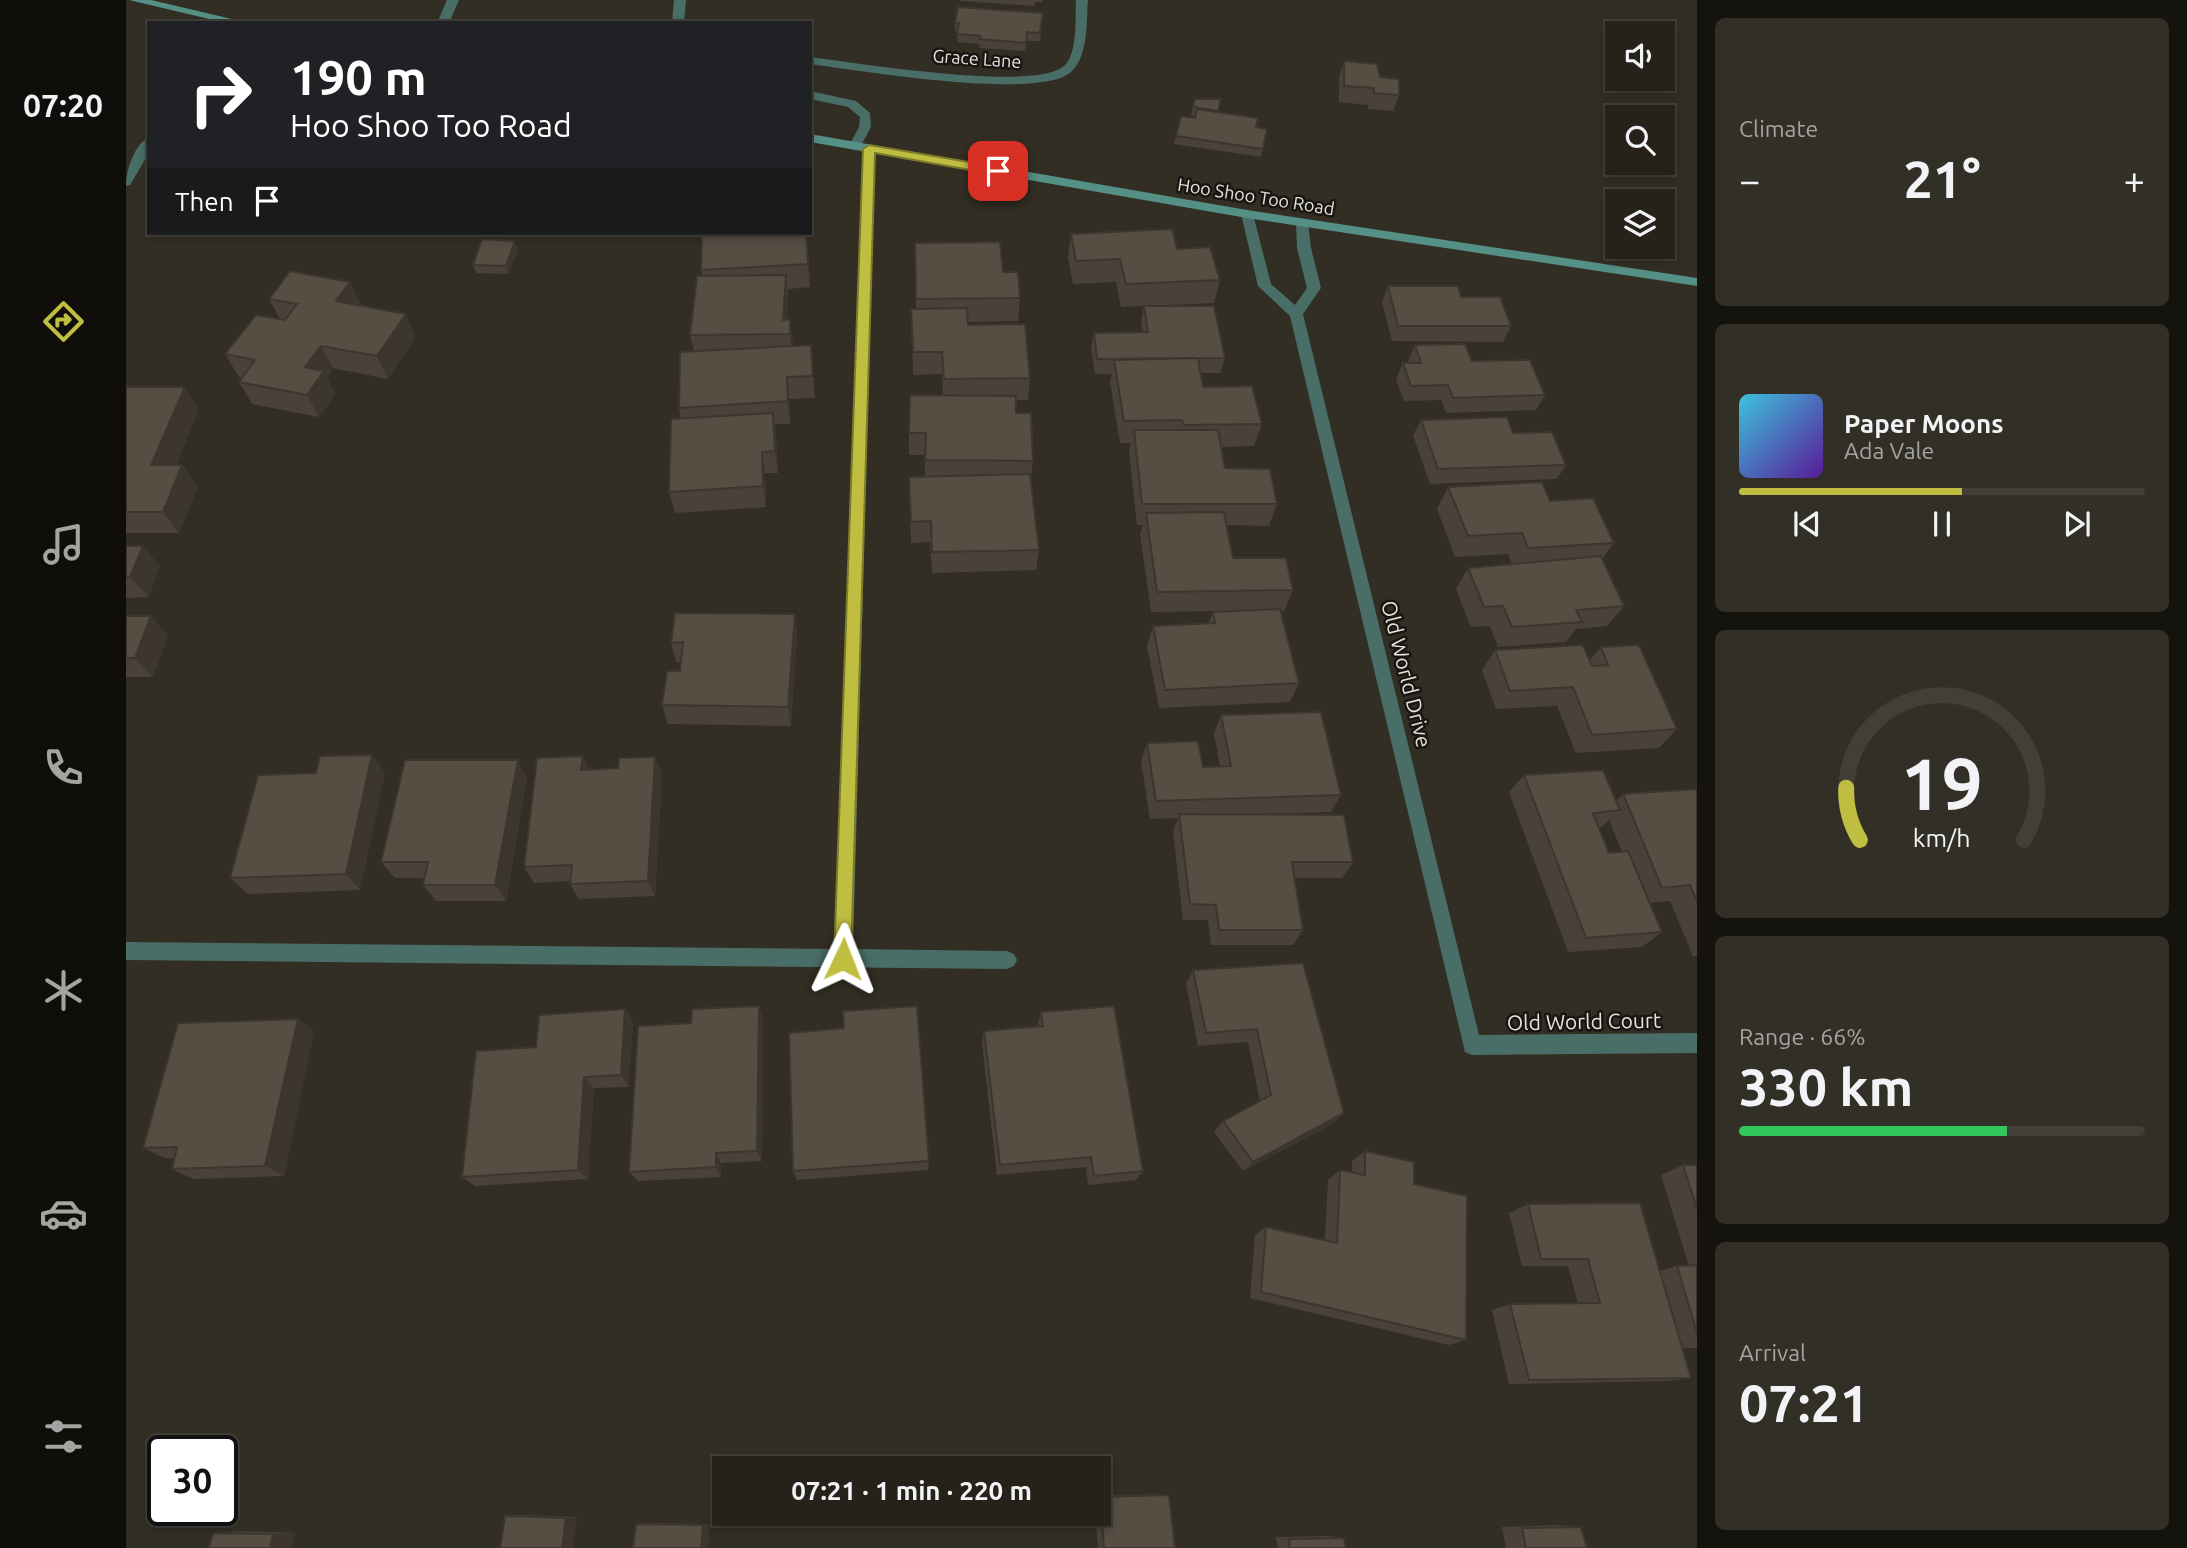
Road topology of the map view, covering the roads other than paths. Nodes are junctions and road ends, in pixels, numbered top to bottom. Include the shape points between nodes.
1 (135, 0) edge
2 (453, 0) edge
3 (680, 0) edge
4 (1082, 0) edge
5 (225, 21) edge
6 (444, 21) edge
7 (678, 21) edge
8 (812, 60) edge
9 (812, 95) edge
10 (812, 138) edge
11 (147, 145) edge
12 (862, 147) junction
13 (126, 182) edge
14 (1247, 214) junction
15 (1302, 222) junction
16 (1697, 282) edge
17 (1296, 314) junction
18 (126, 951) edge
19 (843, 959) junction
20 (1007, 960) dead end
21 (1697, 1043) edge
22 (1472, 1045) joint

1 - 5 street
2 - 6 street
3 - 7 street
4 - 8 street, Grace Lane via 1074,62 1059,75 1047,78 986,78
9 - 12 street via 852,104 866,116
10 - 12 street, Hoo Shoo Too Road
11 - 13 street
12 - 14 street, Hoo Shoo Too Road
12 - 19 street
14 - 15 street, Hoo Shoo Too Road
14 - 17 street via 1265,286
15 - 16 street, Hoo Shoo Too Road
15 - 17 street via 1314,288
17 - 22 street, Old World Drive
18 - 19 street
19 - 20 street
21 - 22 street, Old World Court

